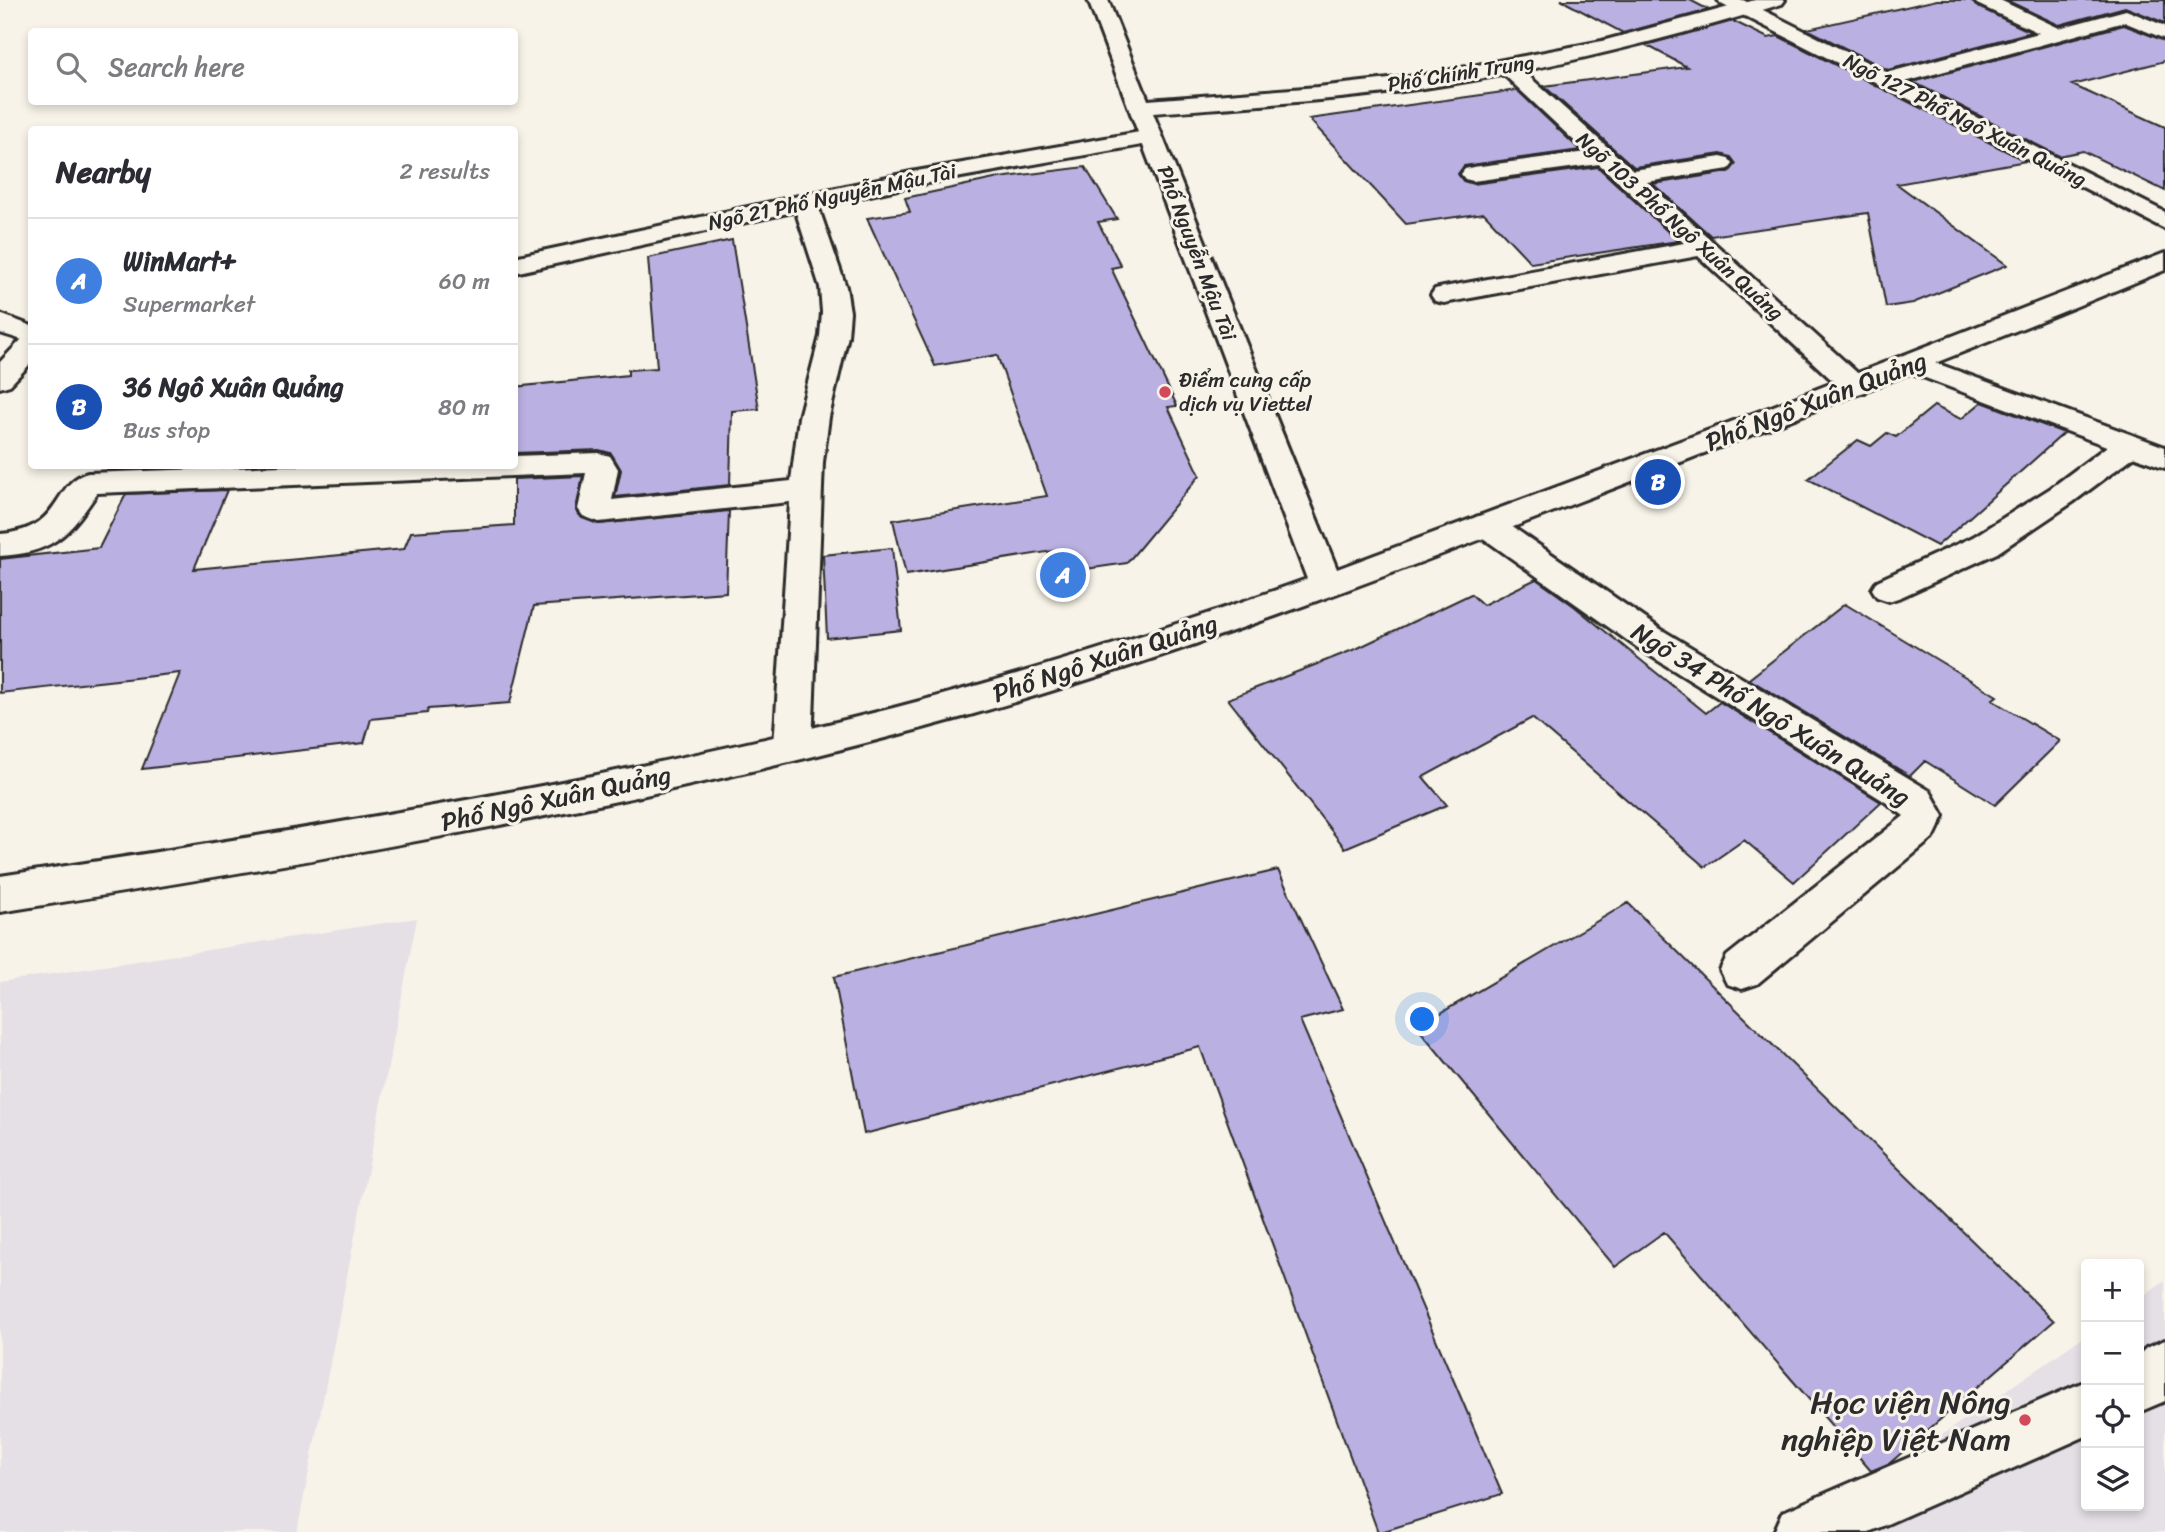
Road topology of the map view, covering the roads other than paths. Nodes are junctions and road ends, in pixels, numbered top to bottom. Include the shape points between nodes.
1 (1098, 0) edge
2 (1984, 0) edge
3 (1754, 7) edge
4 (2165, 33) edge
5 (2057, 34) junction
6 (1506, 66) junction
7 (1886, 80) junction
8 (1140, 107) junction
9 (1151, 137) junction
10 (1604, 156) junction
11 (1721, 164) dead end
12 (1473, 174) dead end
13 (1628, 178) junction
14 (804, 203) junction
15 (2165, 222) edge
16 (1703, 247) junction
17 (2165, 261) edge
18 (518, 264) edge
19 (1444, 295) dead end
20 (0, 322) edge
21 (28, 334) edge
22 (28, 349) edge
23 (1914, 364) junction
24 (0, 379) edge
25 (1855, 386) junction
26 (2129, 444) junction
27 (2165, 458) edge
28 (518, 465) edge
29 (346, 469) edge
30 (93, 475) edge
31 (806, 489) junction
32 (1488, 525) junction
33 (0, 545) edge
34 (1326, 584) junction
35 (1889, 589) dead end
36 (793, 746) junction
37 (0, 894) edge
38 (1742, 970) dead end
39 (2165, 1367) edge
40 (2144, 1383) edge
41 (2081, 1410) edge
42 (1803, 1532) edge

1 - 8 street, Phố Nguyễn Mậu Tài
2 - 5 street
3 - 6 street, Phố Chính Trung via 1607,46
3 - 7 street, Ngõ 127 Phố Ngô Xuân Quảng
4 - 5 street via 2126,16
5 - 7 street
6 - 8 street, Phố Chính Trung via 1366,88
6 - 10 street, Ngõ 103 Phố Ngô Xuân Quảng
7 - 15 street, Ngõ 127 Phố Ngô Xuân Quảng
8 - 9 street, Phố Nguyễn Mậu Tài
9 - 14 street, Ngõ 21 Phố Nguyễn Mậu Tài
9 - 34 street, Phố Nguyễn Mậu Tài
10 - 12 street
10 - 13 street, Ngõ 103 Phố Ngô Xuân Quảng
11 - 13 street
13 - 16 street, Ngõ 103 Phố Ngô Xuân Quảng
14 - 18 street, Ngõ 21 Phố Nguyễn Mậu Tài
14 - 31 street via 833,287 836,312 814,417
16 - 19 street
16 - 25 street, Ngõ 103 Phố Ngô Xuân Quảng
17 - 23 street, Phố Ngô Xuân Quảng
20 - 21 street
22 - 24 street
23 - 25 street, Phố Ngô Xuân Quảng
23 - 26 street
25 - 32 street, Phố Ngô Xuân Quảng
26 - 27 street
26 - 35 street via 1985,545
28 - 31 street via 599,463 602,468 593,503 599,512
29 - 30 street
30 - 33 street via 48,535 32,543
31 - 36 street
32 - 34 street, Phố Ngô Xuân Quảng
32 - 38 street, Ngõ 34 Phố Ngô Xuân Quảng via 1650,639 1916,802 1924,816 1920,826
34 - 36 street, Phố Ngô Xuân Quảng via 989,696
36 - 37 street, Phố Ngô Xuân Quảng via 361,837
39 - 40 street
41 - 42 street

